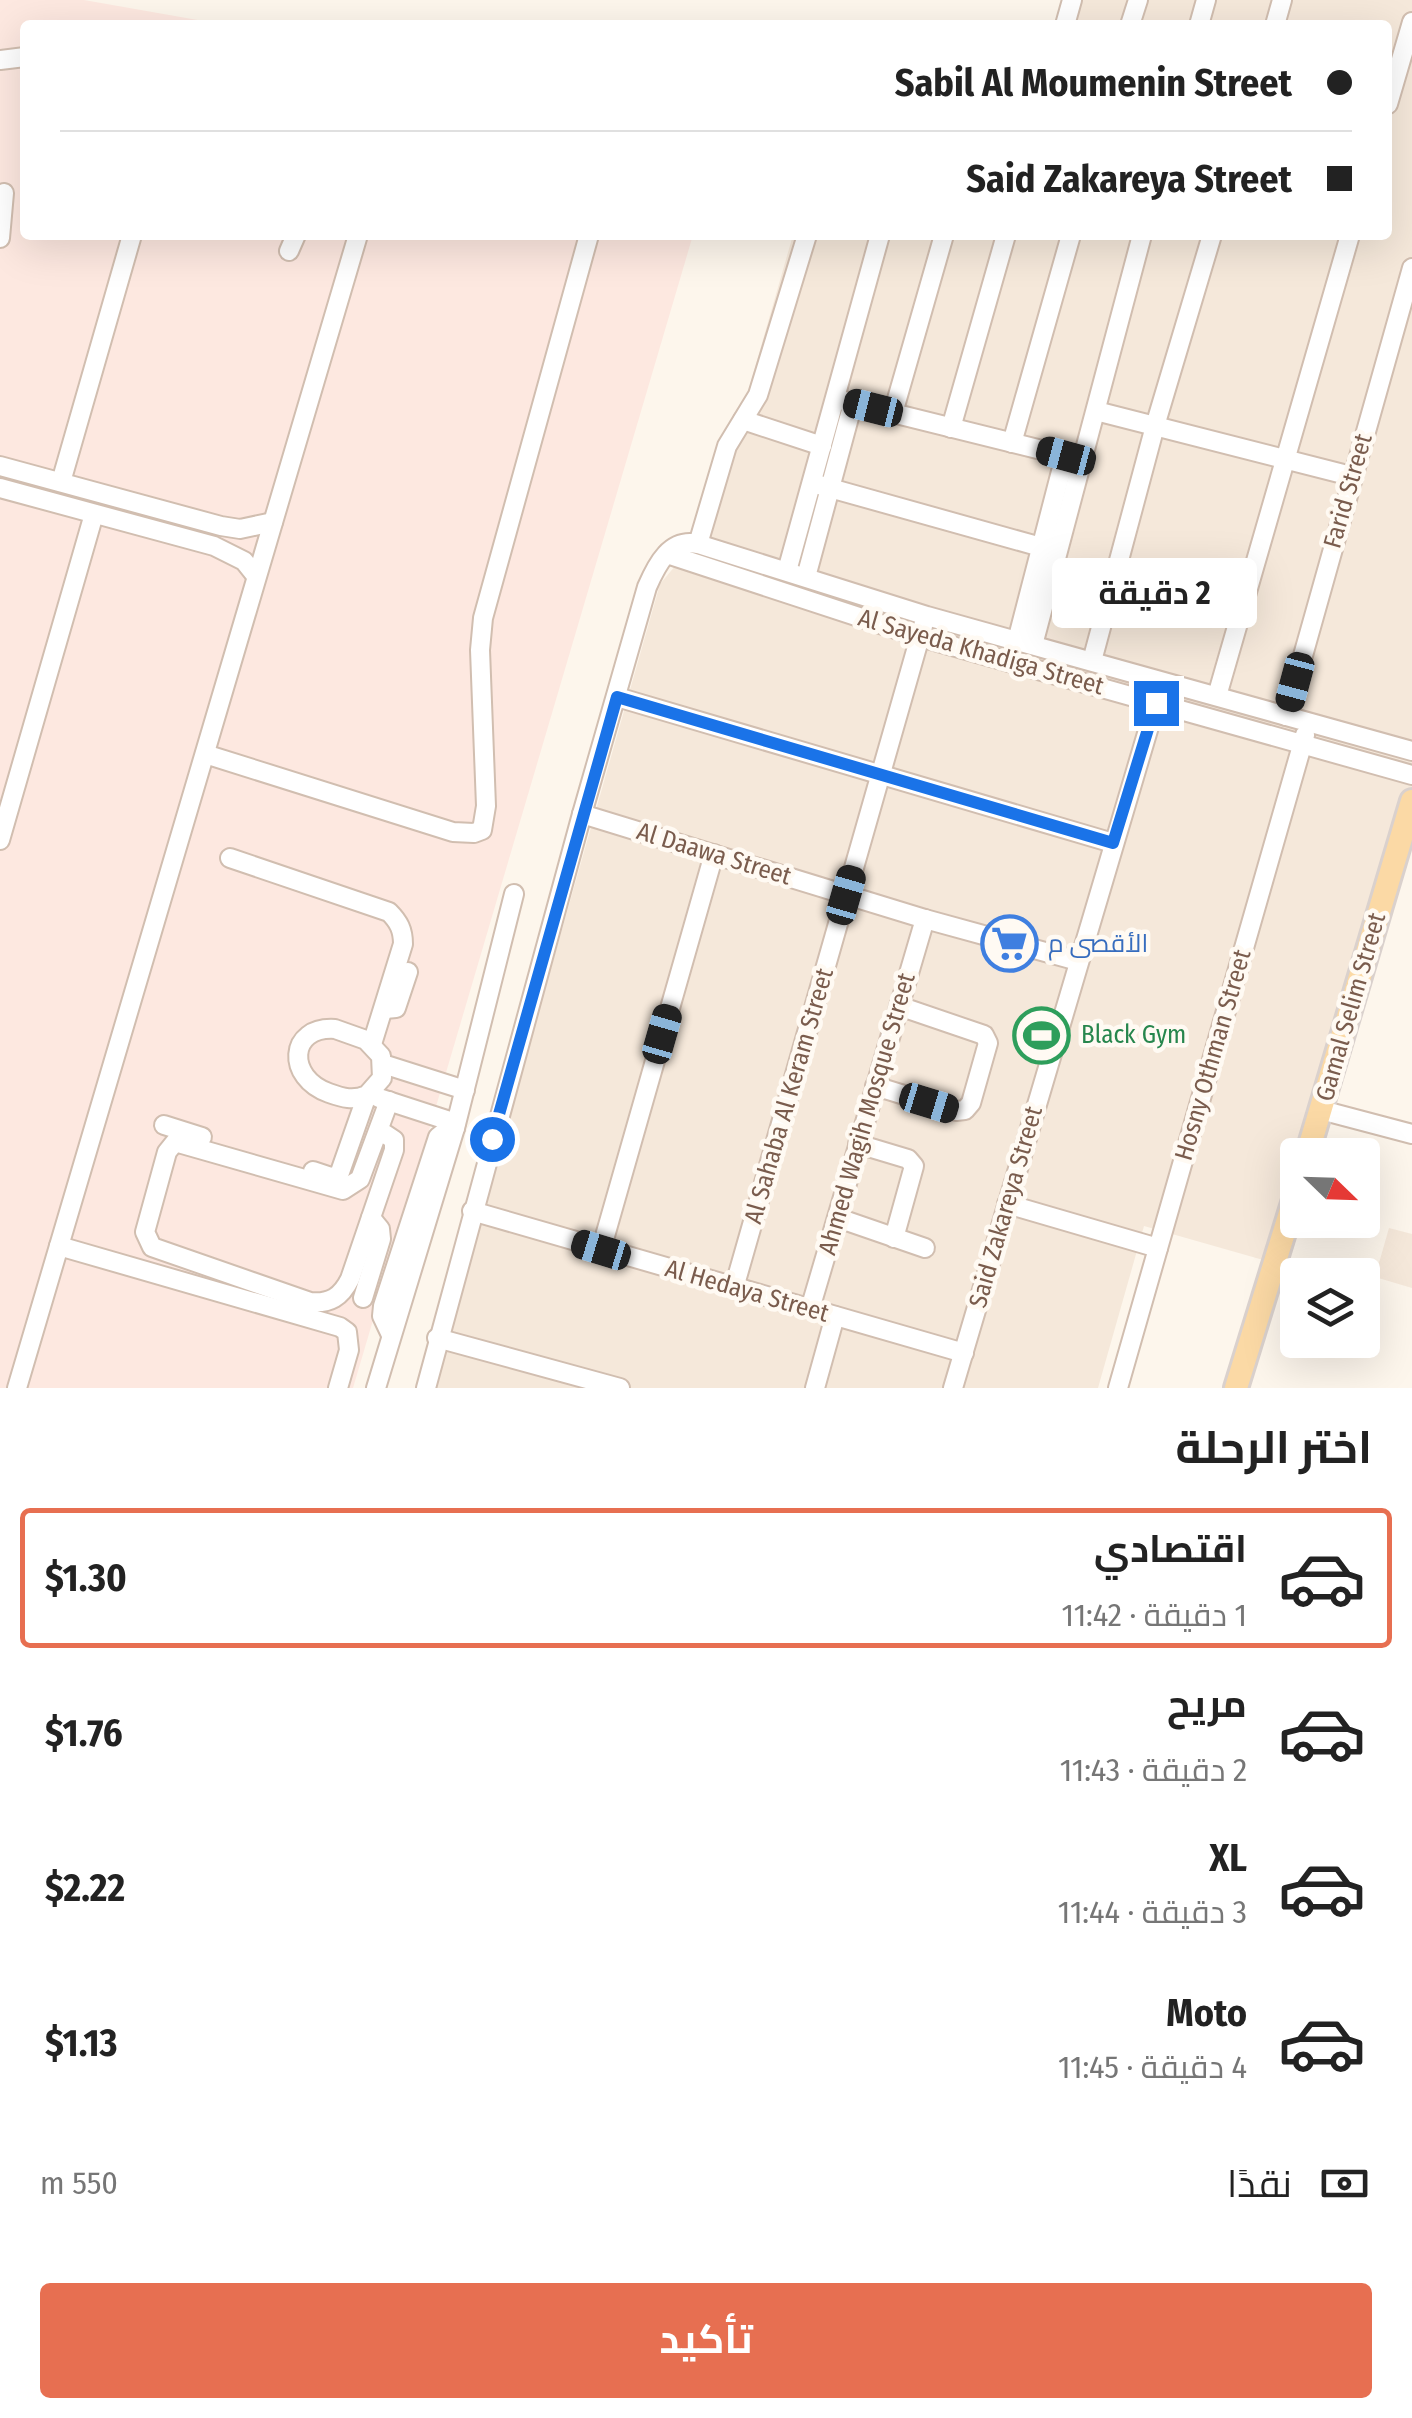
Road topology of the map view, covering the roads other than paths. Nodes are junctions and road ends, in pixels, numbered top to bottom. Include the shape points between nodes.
1 (1412, 22) edge
2 (1392, 78) edge
3 (4, 193) dead end
4 (0, 238) edge
5 (131, 240) edge
6 (357, 240) edge
7 (588, 240) edge
8 (805, 240) edge
9 (879, 240) edge
10 (943, 240) edge
11 (1005, 240) edge
12 (1070, 240) edge
13 (1141, 240) edge
14 (1211, 240) edge
15 (1349, 240) edge
16 (1412, 268) edge
17 (845, 401) junction
18 (1096, 411) junction
19 (893, 413) junction
20 (743, 420) junction
21 (1155, 426) junction
22 (952, 428) junction
23 (1012, 443) junction
24 (822, 446) junction
25 (1074, 458) junction
26 (1285, 459) junction
27 (0, 466) edge
28 (1352, 476) junction
29 (61, 482) junction
30 (821, 485) junction
31 (0, 488) edge
32 (94, 514) junction
33 (273, 522) junction
34 (698, 544) junction
35 (1041, 547) junction
36 (667, 554) junction
37 (787, 571) junction
38 (256, 576) junction
39 (806, 577) junction
40 (927, 616) junction
41 (920, 636) junction
42 (1025, 643) junction
43 (1092, 661) junction
44 (1163, 681) junction
45 (1218, 696) junction
46 (617, 697) junction
47 (1156, 703) junction
48 (1286, 716) junction
49 (1308, 722) junction
50 (1302, 744) junction
51 (1412, 751) edge
52 (205, 754) junction
53 (881, 775) junction
54 (1412, 775) edge
55 (1412, 801) edge
56 (582, 814) junction
57 (0, 840) edge
58 (1113, 843) junction
59 (1412, 851) edge
60 (714, 854) junction
61 (230, 858) dead end
62 (514, 894) dead end
63 (846, 895) junction
64 (924, 919) junction
65 (392, 946) dead end
66 (1078, 961) junction
67 (408, 972) dead end
68 (898, 1006) junction
69 (383, 1009) junction
70 (372, 1044) junction
71 (383, 1064) junction
72 (875, 1086) junction
73 (465, 1090) junction
74 (368, 1095) junction
75 (389, 1101) junction
76 (1328, 1112) junction
77 (164, 1125) dead end
78 (455, 1126) junction
79 (379, 1130) junction
80 (1412, 1134) edge
81 (1315, 1138) edge
82 (1324, 1138) edge
83 (858, 1144) junction
84 (1007, 1204) junction
85 (472, 1212) junction
86 (370, 1218) junction
87 (838, 1218) junction
88 (894, 1238) junction
89 (1282, 1238) edge
90 (1297, 1238) edge
91 (59, 1246) junction
92 (925, 1248) dead end
93 (1158, 1248) junction
94 (369, 1250) dead end
95 (601, 1250) junction
96 (734, 1288) junction
97 (363, 1298) dead end
98 (335, 1299) junction
99 (810, 1309) junction
100 (835, 1316) junction
101 (438, 1338) junction
102 (964, 1353) junction
103 (17, 1388) edge
104 (338, 1388) edge
105 (376, 1388) edge
106 (426, 1388) edge
107 (620, 1388) edge
108 (816, 1388) edge
109 (954, 1388) edge
110 (1118, 1388) edge
111 (1236, 1388) edge
112 (1252, 1388) edge

1 - 2 street
3 - 4 street
5 - 29 street
6 - 33 street
7 - 52 street via 483,618 482,830 453,832
8 - 20 street via 758,394
9 - 17 street
10 - 19 street
11 - 22 street
12 - 23 street
13 - 18 street
14 - 21 street
15 - 26 street
16 - 28 street, Farid Street
17 - 19 street
17 - 24 street
17 - 30 street
18 - 21 street
18 - 25 street
19 - 22 street
20 - 24 street
20 - 34 street via 727,446
21 - 26 street
21 - 43 street
22 - 23 street
23 - 25 street
24 - 30 street
25 - 35 street
25 - 42 street
26 - 28 street
26 - 45 street
27 - 29 street
28 - 48 street, Farid Street
29 - 33 street via 221,526
30 - 35 street
30 - 37 street
30 - 39 street
31 - 32 street
32 - 38 street via 226,550
32 - 57 street
33 - 38 street
34 - 36 street via 684,542
34 - 37 street, Al Sayeda Khadiga Street
35 - 42 street
36 - 41 street, Al Sayeda Khadiga Street
36 - 46 street via 647,587
37 - 39 street, Al Sayeda Khadiga Street
38 - 52 street
39 - 40 street, Al Sayeda Khadiga Street
40 - 41 street, Al Sahaba Al Keram Street
40 - 42 street, Al Sayeda Khadiga Street
41 - 47 street, Al Sayeda Khadiga Street
41 - 53 street, Al Sahaba Al Keram Street
42 - 43 street, Al Sayeda Khadiga Street
43 - 44 street, Al Sayeda Khadiga Street
44 - 45 street, Al Sayeda Khadiga Street
44 - 47 street, Said Zakareya Street
45 - 48 street, Al Sayeda Khadiga Street
46 - 53 street
46 - 56 street
47 - 50 street, Al Sayeda Khadiga Street
47 - 58 street, Said Zakareya Street
48 - 49 street, Al Sayeda Khadiga Street
49 - 50 street, Hosny Othman Street
49 - 51 street, Al Sayeda Khadiga Street
50 - 54 street, Al Sayeda Khadiga Street
50 - 93 street, Hosny Othman Street
52 - 91 street
53 - 58 street
53 - 63 street, Al Sahaba Al Keram Street
55 - 76 main road, Gamal Selim Street
56 - 60 street, Al Daawa Street
56 - 85 street
58 - 66 street, Said Zakareya Street
59 - 76 main road, Gamal Selim Street
60 - 63 street, Al Daawa Street
60 - 95 street
61 - 69 street via 398,920 403,944
62 - 73 street
63 - 64 street, Al Daawa Street
63 - 96 street, Al Sahaba Al Keram Street
64 - 66 street, Al Daawa Street
64 - 68 street, Ahmed Wagih Mosque Street
65 - 69 street via 376,999
66 - 84 street, Said Zakareya Street
67 - 69 street via 396,1008
68 - 72 street, Ahmed Wagih Mosque Street
68 - 72 street via 984,1034 988,1043 965,1110
69 - 70 street
70 - 71 street
70 - 74 street via 327,1028 305,1040 298,1056 310,1085 346,1099
71 - 73 street
71 - 74 street via 382,1078
72 - 83 street, Ahmed Wagih Mosque Street
73 - 78 street
74 - 75 street
74 - 77 street via 344,1168 331,1177
75 - 78 street
75 - 79 street
76 - 80 street
76 - 81 main road, Gamal Selim Street
76 - 82 main road, Gamal Selim Street
78 - 105 street via 438,1136 384,1306 390,1335
79 - 86 street via 395,1146
79 - 98 street via 360,1179 344,1190 175,1142 146,1232 152,1247 310,1302
83 - 87 street, Ahmed Wagih Mosque Street
83 - 88 street via 914,1166
84 - 93 street
84 - 102 street, Said Zakareya Street
85 - 95 street, Al Hedaya Street
85 - 101 street
86 - 97 street via 381,1238
86 - 98 street via 350,1279
87 - 88 street
87 - 99 street, Ahmed Wagih Mosque Street
88 - 92 street
89 - 111 main road
90 - 112 main road
91 - 103 street
91 - 104 street via 340,1327 349,1350
93 - 110 street, Hosny Othman Street
94 - 98 street via 354,1300
95 - 96 street, Al Hedaya Street
96 - 99 street, Al Hedaya Street
99 - 100 street, Al Hedaya Street
100 - 102 street, Al Hedaya Street
100 - 108 street
101 - 106 street
101 - 107 street
102 - 109 street, Said Zakareya Street

